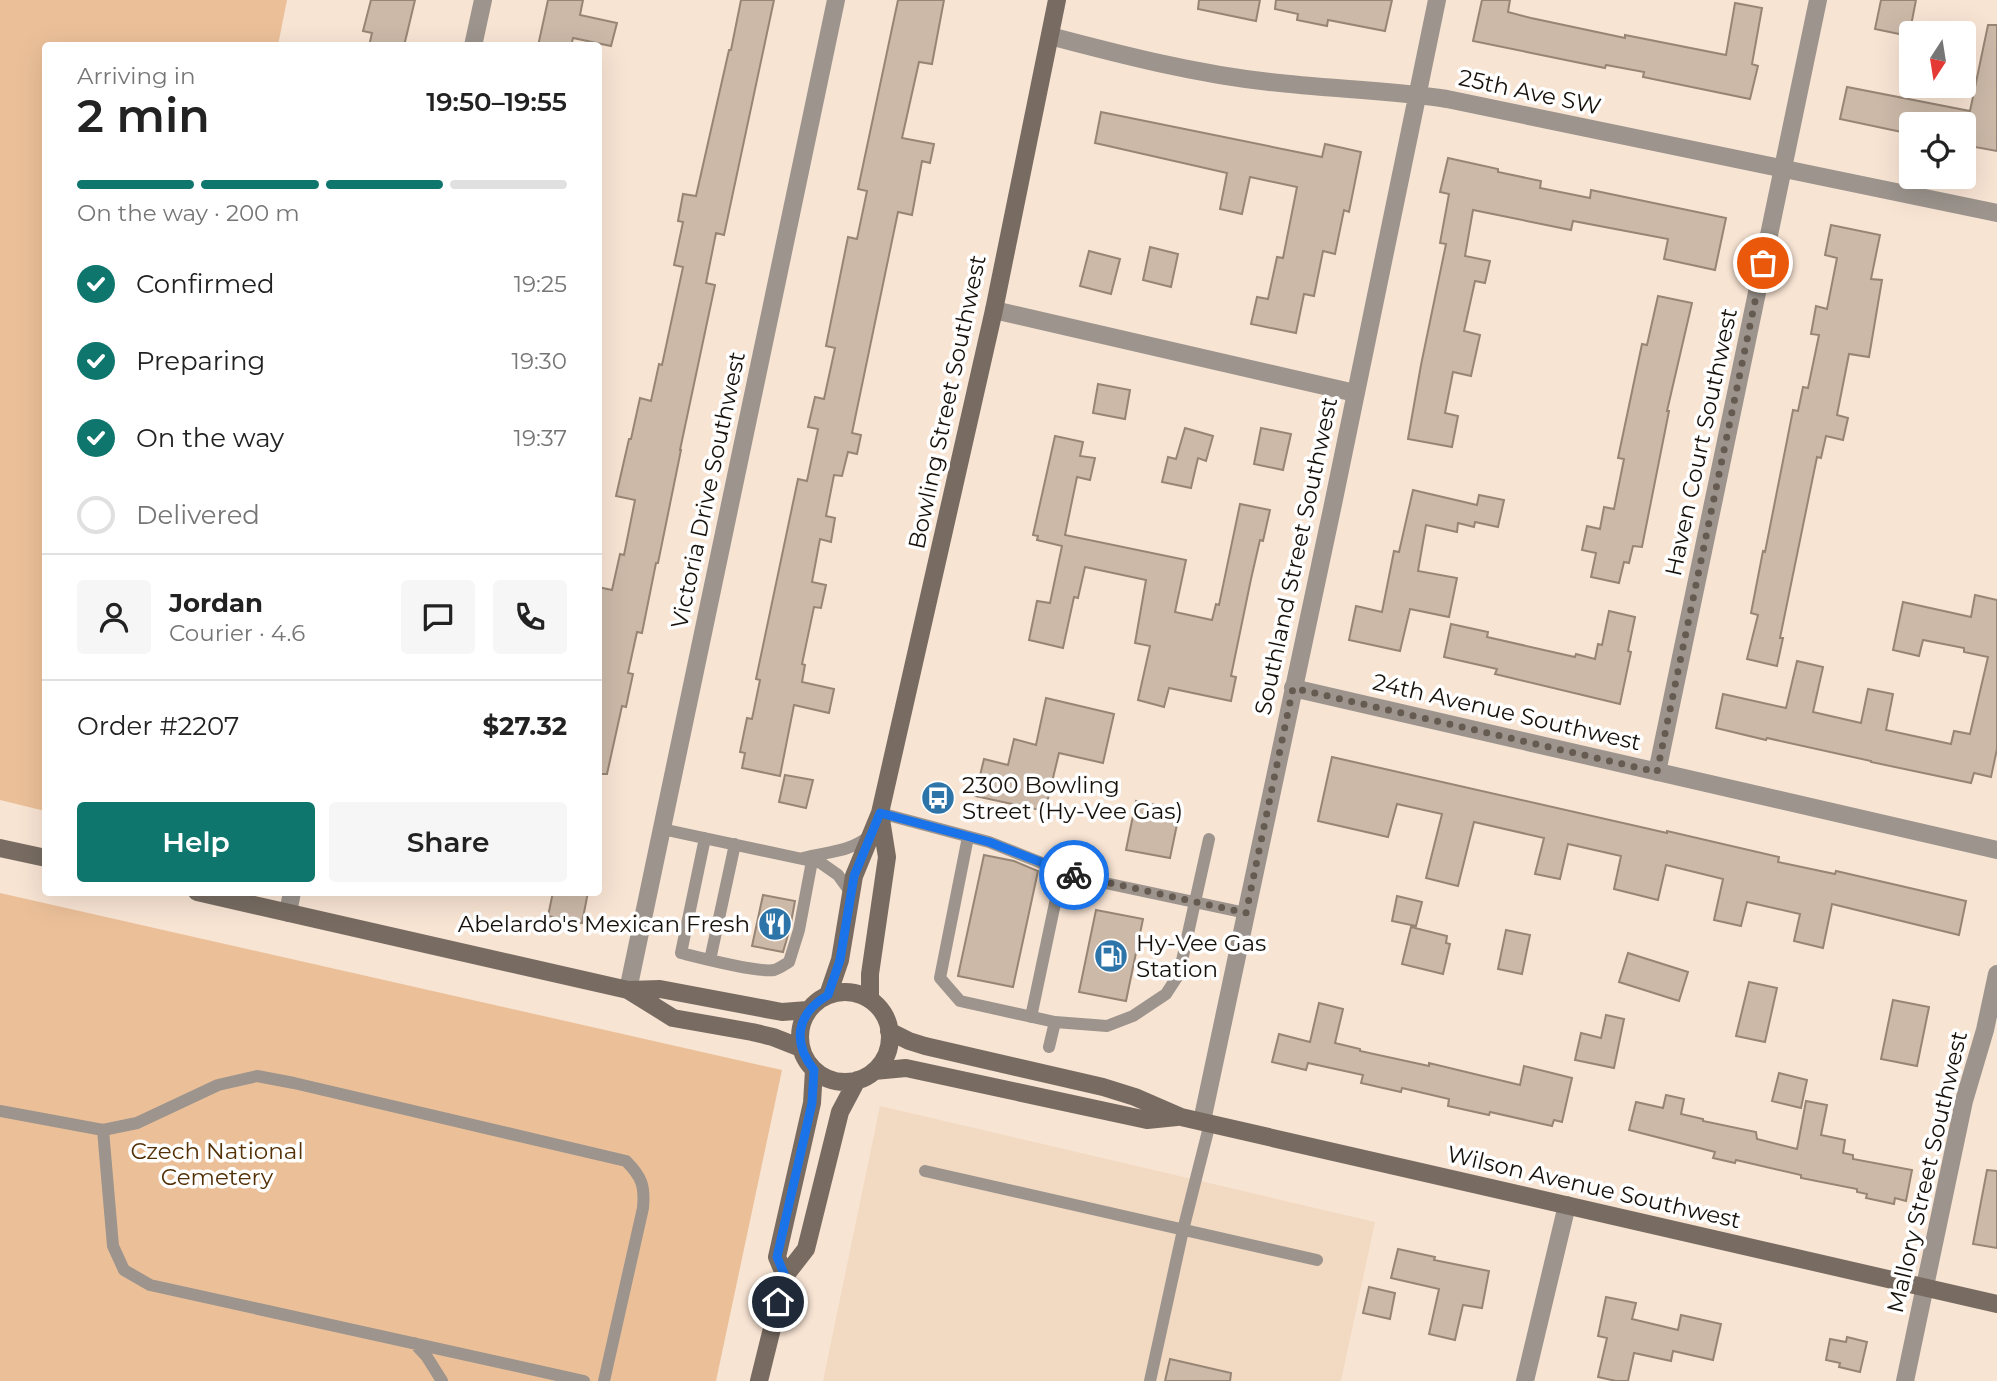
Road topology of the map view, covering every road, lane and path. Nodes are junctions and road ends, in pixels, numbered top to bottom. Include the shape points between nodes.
1 (483, 0) edge
2 (836, 0) edge
3 (1057, 0) edge
4 (1437, 0) edge
5 (1818, 0) edge
6 (1050, 36) junction
7 (474, 42) edge
8 (1417, 95) junction
9 (1783, 169) junction
10 (1997, 213) edge
11 (994, 310) junction
12 (1355, 393) junction
13 (1293, 688) junction
14 (1657, 772) junction
15 (880, 813) junction
16 (662, 829) junction
17 (871, 835) junction
18 (968, 837) junction
19 (705, 838) junction
20 (1209, 839) dead end
21 (735, 845) junction
22 (0, 848) edge
23 (1997, 850) edge
24 (42, 857) edge
25 (807, 860) junction
26 (1062, 870) junction
27 (851, 893) junction
28 (214, 896) edge
29 (291, 896) edge
30 (1195, 901) junction
31 (288, 913) junction
32 (1246, 913) junction
33 (710, 960) junction
34 (1997, 974) edge
35 (628, 990) junction
36 (828, 995) junction
37 (870, 1000) junction
38 (808, 1010) junction
39 (1031, 1017) junction
40 (1055, 1022) junction
41 (889, 1031) junction
42 (1049, 1047) dead end
43 (801, 1048) junction
44 (814, 1070) junction
45 (874, 1071) junction
46 (857, 1080) junction
47 (0, 1111) edge
48 (1181, 1117) junction
49 (1206, 1122) junction
50 (103, 1130) junction
51 (925, 1171) dead end
52 (1566, 1205) junction
53 (1183, 1230) junction
54 (1317, 1260) dead end
55 (785, 1276) junction
56 (1924, 1287) junction
57 (1997, 1304) edge
58 (414, 1343) junction
59 (442, 1381) edge
60 (584, 1381) edge
61 (604, 1381) edge
62 (759, 1381) edge
63 (1150, 1381) edge
64 (1525, 1381) edge
65 (1905, 1381) edge

1 - 7 street
2 - 16 street, Victoria Drive Southwest
3 - 6 main road, Bowling Street Southwest
4 - 8 street, Southland Street Southwest
5 - 9 street, Haven Court Southwest
6 - 8 street, 25th Ave SW via 1192,70
6 - 11 main road, Bowling Street Southwest
8 - 9 street, 25th Ave SW
8 - 12 street, Southland Street Southwest
9 - 10 street, 25th Ave SW
9 - 14 street, Haven Court Southwest
11 - 12 street
11 - 15 main road, Bowling Street Southwest
12 - 13 street, Southland Street Southwest
13 - 14 street, 24th Avenue Southwest
13 - 32 street, Southland Street Southwest
14 - 23 street, 24th Avenue Southwest
15 - 17 main road, Bowling Street Southwest
15 - 18 lane
15 - 37 main road, Bowling Street Southwest via 887,857
16 - 19 lane
16 - 35 street, Victoria Drive Southwest
17 - 25 lane via 843,851
17 - 27 main road, Bowling Street Southwest
18 - 26 lane
18 - 39 lane via 940,978 960,1001
19 - 21 lane
19 - 33 lane via 681,953
20 - 30 lane
21 - 25 lane
21 - 33 lane
22 - 24 main road
25 - 27 lane via 831,869
25 - 33 lane via 799,930 789,962 775,970
26 - 30 lane
26 - 39 lane
27 - 36 main road, Bowling Street Southwest via 840,960
28 - 31 main road
29 - 31 street
30 - 32 lane
30 - 40 lane via 1179,974 1167,994 1107,1026
31 - 35 main road
32 - 49 street, Southland Street Southwest
34 - 56 street, Mallory Street Southwest
35 - 38 main road via 660,989 782,1012
35 - 43 main road via 673,1018 752,1032
36 - 37 main road via 852,992
36 - 38 main road
37 - 41 main road via 883,1013
38 - 43 main road via 799,1035
39 - 40 lane
40 - 42 lane
41 - 45 main road via 888,1050
41 - 48 main road, Wilson Avenue Southwest via 934,1048 1103,1087
43 - 44 main road
44 - 46 main road via 825,1078
44 - 55 main road via 812,1103 777,1257
45 - 46 main road
45 - 48 main road, Wilson Avenue Southwest via 906,1068 1147,1120
46 - 55 main road via 840,1112 806,1249
47 - 50 lane
48 - 49 main road, Wilson Avenue Southwest
49 - 52 main road, Wilson Avenue Southwest
49 - 53 lane
50 - 58 lane via 113,1246 124,1270 150,1285
50 - 61 lane via 137,1123 218,1086 257,1076 626,1161 639,1174 645,1192
51 - 53 lane
52 - 56 main road, Wilson Avenue Southwest
52 - 64 street
53 - 54 lane
53 - 63 lane
55 - 62 main road
56 - 57 main road, Wilson Avenue Southwest
56 - 65 street, Mallory Street Southwest
58 - 59 lane
58 - 60 lane

